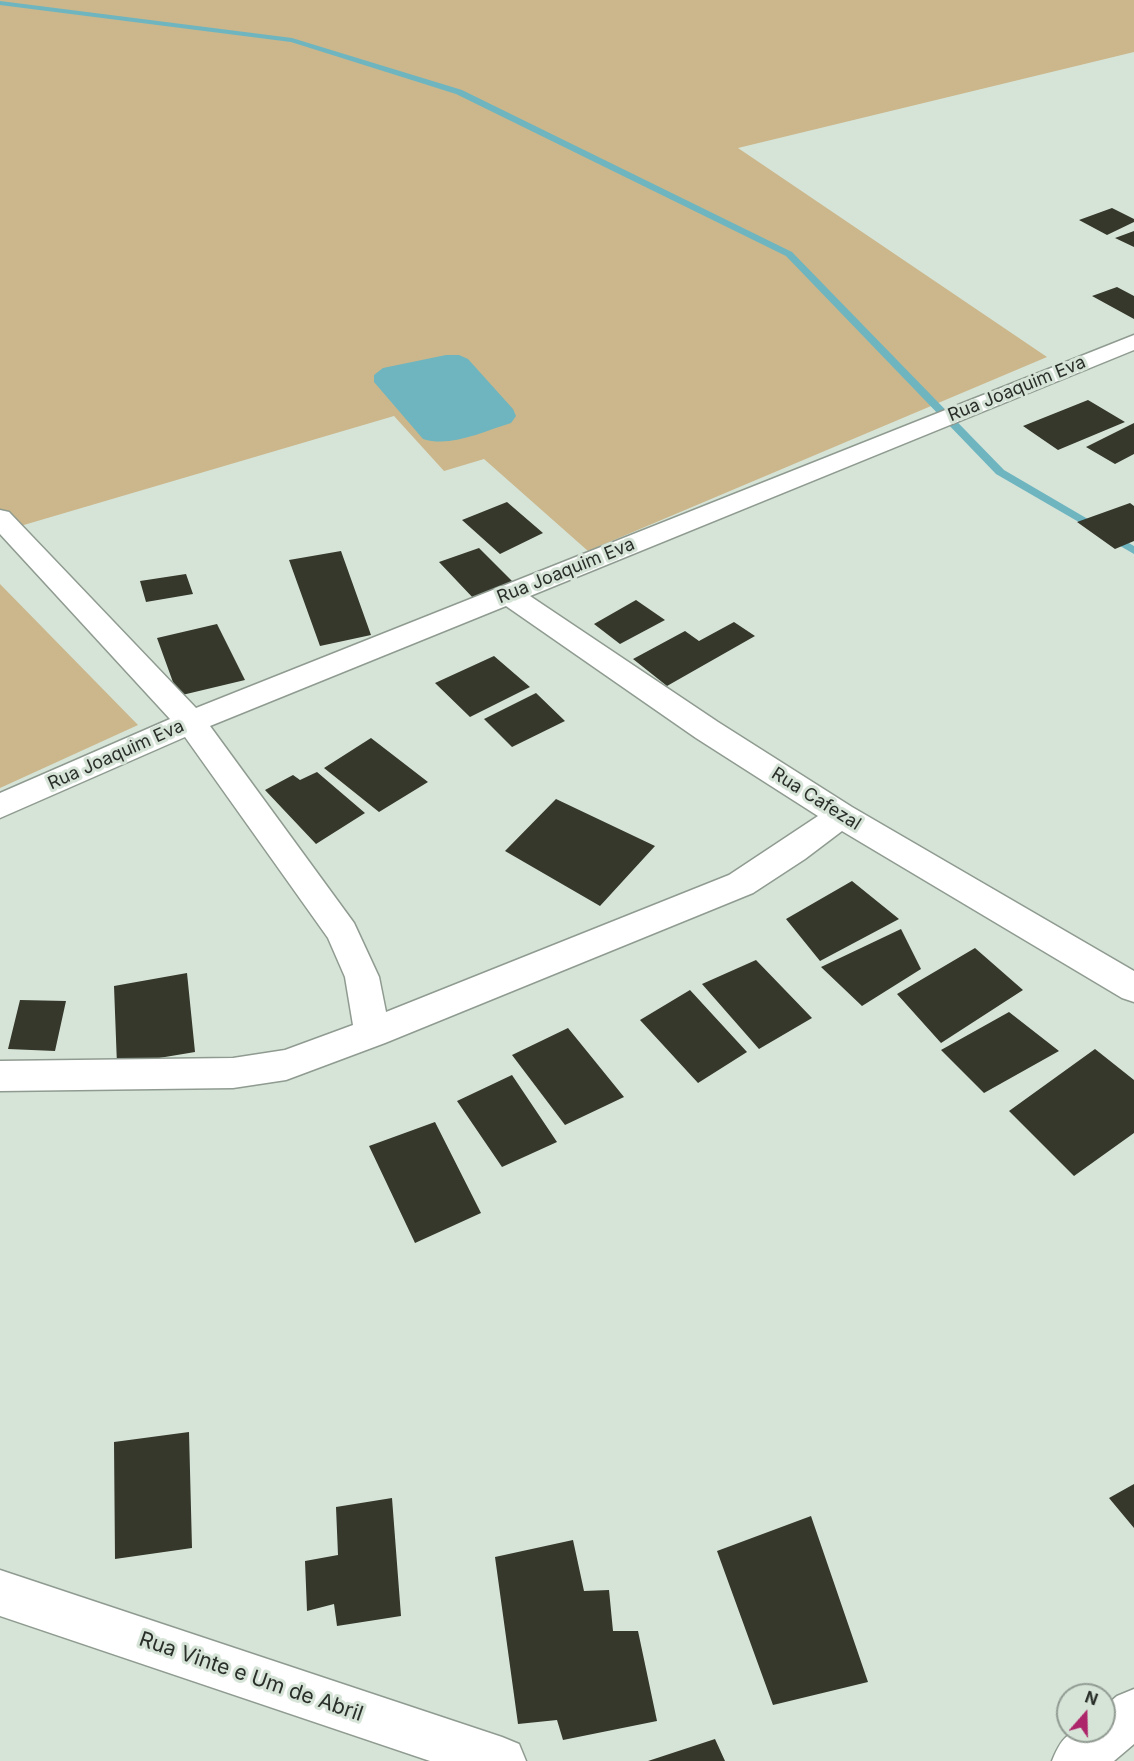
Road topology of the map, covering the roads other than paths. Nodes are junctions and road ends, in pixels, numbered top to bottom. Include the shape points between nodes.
1 (1130, 348) edge
2 (0, 518) edge
3 (508, 594) junction
4 (191, 722) junction
5 (0, 806) edge
6 (841, 815) junction
7 (1134, 988) edge
8 (372, 1033) junction
9 (0, 1076) edge
10 (0, 1593) edge
11 (1134, 1713) edge
12 (502, 1761) edge
13 (1076, 1761) edge

1 - 3 street, Rua Joaquim Eva
2 - 4 street
3 - 4 street, Rua Joaquim Eva
3 - 6 street, Rua Cafezal via 707,730
4 - 5 street, Rua Joaquim Eva
4 - 8 street via 342,932 362,977
6 - 7 street, Rua Cafezal
6 - 8 street via 741,884
8 - 9 street via 286,1065 233,1073
10 - 12 street, Rua Vinte e Um de Abril
11 - 13 street

